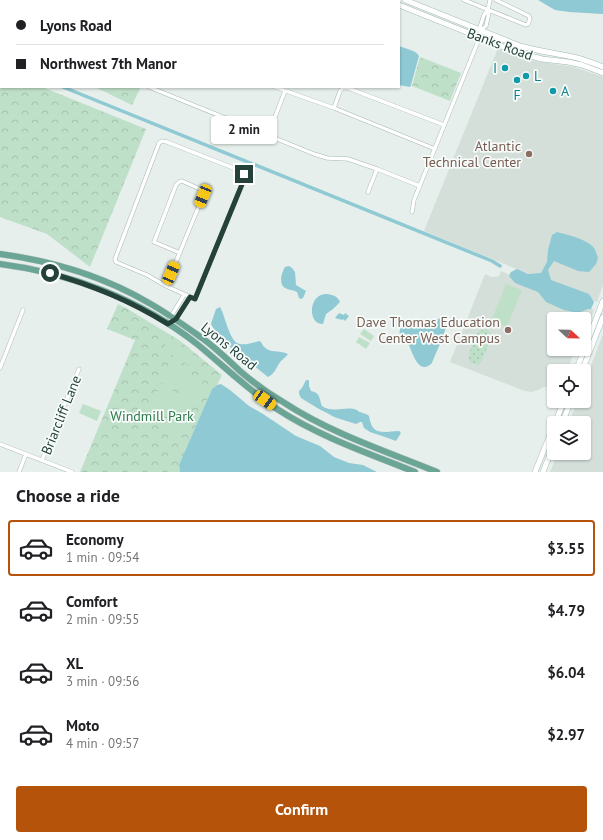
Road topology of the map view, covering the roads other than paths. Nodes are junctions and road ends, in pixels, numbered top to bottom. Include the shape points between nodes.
1 (405, 0) edge
2 (464, 0) edge
3 (490, 0) edge
4 (496, 0) edge
5 (416, 2) edge
6 (400, 5) edge
7 (488, 9) junction
8 (481, 34) junction
9 (603, 67) edge
10 (603, 73) edge
11 (151, 88) edge
12 (278, 88) edge
13 (285, 91) junction
14 (334, 108) junction
15 (444, 125) junction
16 (268, 135) junction
17 (434, 148) junction
18 (377, 169) junction
19 (420, 186) junction
20 (368, 192) dead end
21 (412, 212) dead end
22 (0, 251) edge
23 (180, 253) junction
24 (0, 254) edge
25 (41, 261) junction
26 (0, 264) edge
27 (166, 286) junction
28 (184, 295) junction
29 (190, 297) junction
30 (603, 301) edge
31 (23, 310) dead end
32 (603, 317) edge
33 (173, 318) junction
34 (168, 324) junction
35 (579, 364) edge
36 (585, 364) edge
37 (0, 368) edge
38 (79, 369) dead end
39 (547, 442) edge
40 (0, 444) edge
41 (26, 454) junction
42 (42, 460) junction
43 (548, 460) edge
44 (19, 472) edge
45 (72, 472) edge
46 (415, 472) edge
47 (437, 472) edge
48 (535, 472) edge
49 (543, 472) edge

1 - 5 street, Banks Road
2 - 7 street, Banks Road
3 - 7 street, Banks Road
4 - 7 street, Banks Road via 528,16 528,24
5 - 8 street, Banks Road
6 - 8 street, Banks Road
7 - 8 street, Banks Road via 486,26
8 - 9 street, Banks Road via 532,50 589,61
8 - 10 street, Banks Road via 516,52 568,62
8 - 15 street
11 - 16 street
12 - 13 street
13 - 14 street
13 - 16 street
14 - 15 street via 340,91 348,88
14 - 17 street
15 - 17 street
16 - 18 street via 314,154 327,158 348,159
17 - 19 street
18 - 19 street
18 - 20 street
19 - 21 street
22 - 25 main road via 32,255
23 - 23 street via 204,192 182,181 176,185 154,242
23 - 27 street
24 - 25 main road, Lyons Road
25 - 33 main road, Lyons Road via 99,279 149,302
26 - 34 main road, Lyons Road via 22,266 81,282 119,297
27 - 28 street
27 - 29 street via 114,259 159,143 162,141 241,171 245,177 195,299
28 - 29 street
28 - 33 street
29 - 33 street
30 - 35 street
31 - 37 street
32 - 36 street
33 - 34 street
33 - 47 main road, Lyons Road via 203,339 263,389 311,419
34 - 46 main road, Lyons Road via 278,409 326,436
38 - 42 street, Briarcliff Lane
39 - 48 street
40 - 41 street
41 - 42 street
41 - 44 street
42 - 45 street
43 - 49 street

